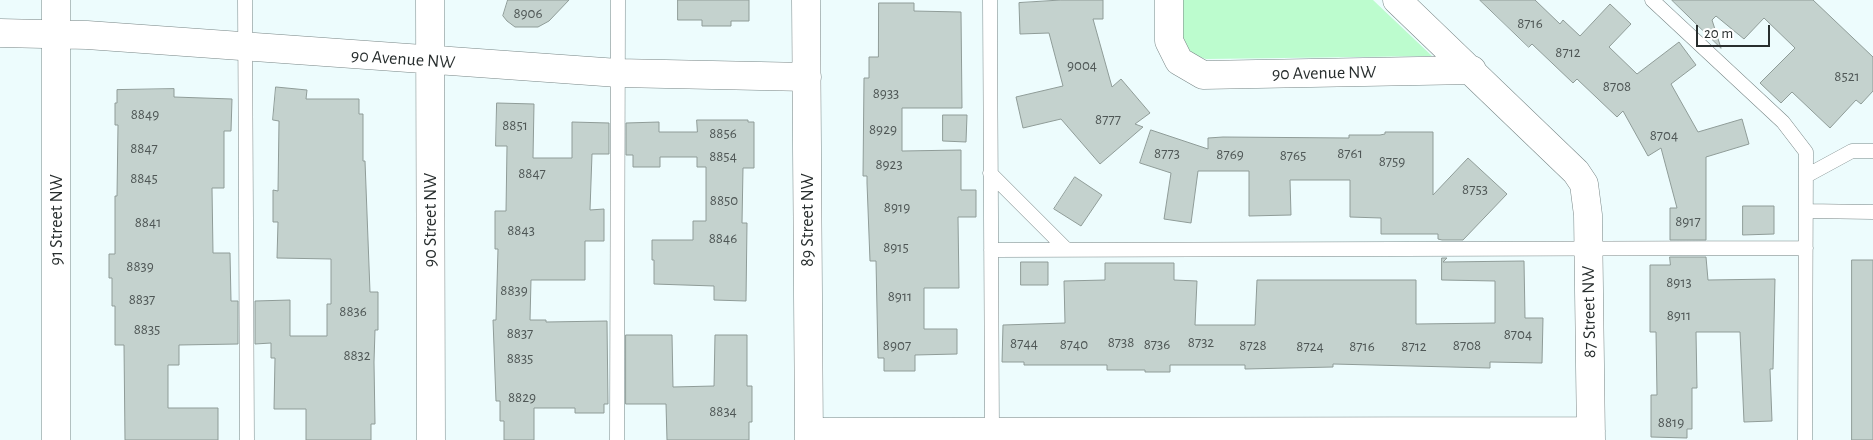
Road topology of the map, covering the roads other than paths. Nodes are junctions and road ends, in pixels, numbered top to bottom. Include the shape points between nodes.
1 (56, 0) edge
2 (245, 0) edge
3 (430, 0) edge
4 (618, 0) edge
5 (806, 0) edge
6 (990, 0) edge
7 (1169, 0) edge
8 (1397, 0) edge
9 (1652, 0) edge
10 (0, 33) edge
11 (56, 34) junction
12 (245, 47) junction
13 (430, 61) junction
14 (1472, 70) junction
15 (618, 73) junction
16 (807, 78) junction
17 (1873, 151) edge
18 (990, 173) junction
19 (1806, 176) junction
20 (1806, 211) junction
21 (1873, 212) edge
22 (1806, 248) junction
23 (991, 250) junction
24 (1067, 250) junction
25 (1588, 250) junction
26 (992, 432) junction
27 (1591, 435) edge
28 (809, 436) edge
29 (56, 440) edge
30 (247, 440) edge
31 (431, 440) edge
32 (617, 440) edge
33 (1805, 440) edge

1 - 11 street, 91 Street NW
2 - 12 lane
3 - 13 street, 90 Street NW
4 - 15 lane
5 - 16 street, 89 Street NW
6 - 18 lane
7 - 14 street, 90 Avenue NW via 1169,41 1179,61 1203,75
8 - 14 street
9 - 19 lane via 1783,122 1806,152
10 - 11 street, 90 Avenue NW
11 - 12 street, 90 Avenue NW
11 - 29 street, 91 Street NW
12 - 13 street, 90 Avenue NW
12 - 30 lane
13 - 15 street, 90 Avenue NW
13 - 31 street, 90 Street NW
14 - 25 street, 87 Street NW via 1576,172 1584,184
15 - 16 street, 90 Avenue NW
15 - 32 lane
16 - 28 street, 89 Street NW
17 - 19 lane via 1852,151
18 - 23 lane
18 - 24 lane
19 - 20 lane
20 - 21 lane
20 - 22 lane
22 - 25 lane
22 - 33 lane
23 - 24 lane
23 - 26 lane
24 - 25 lane
25 - 27 street, 87 Street NW
26 - 27 street
26 - 28 street

